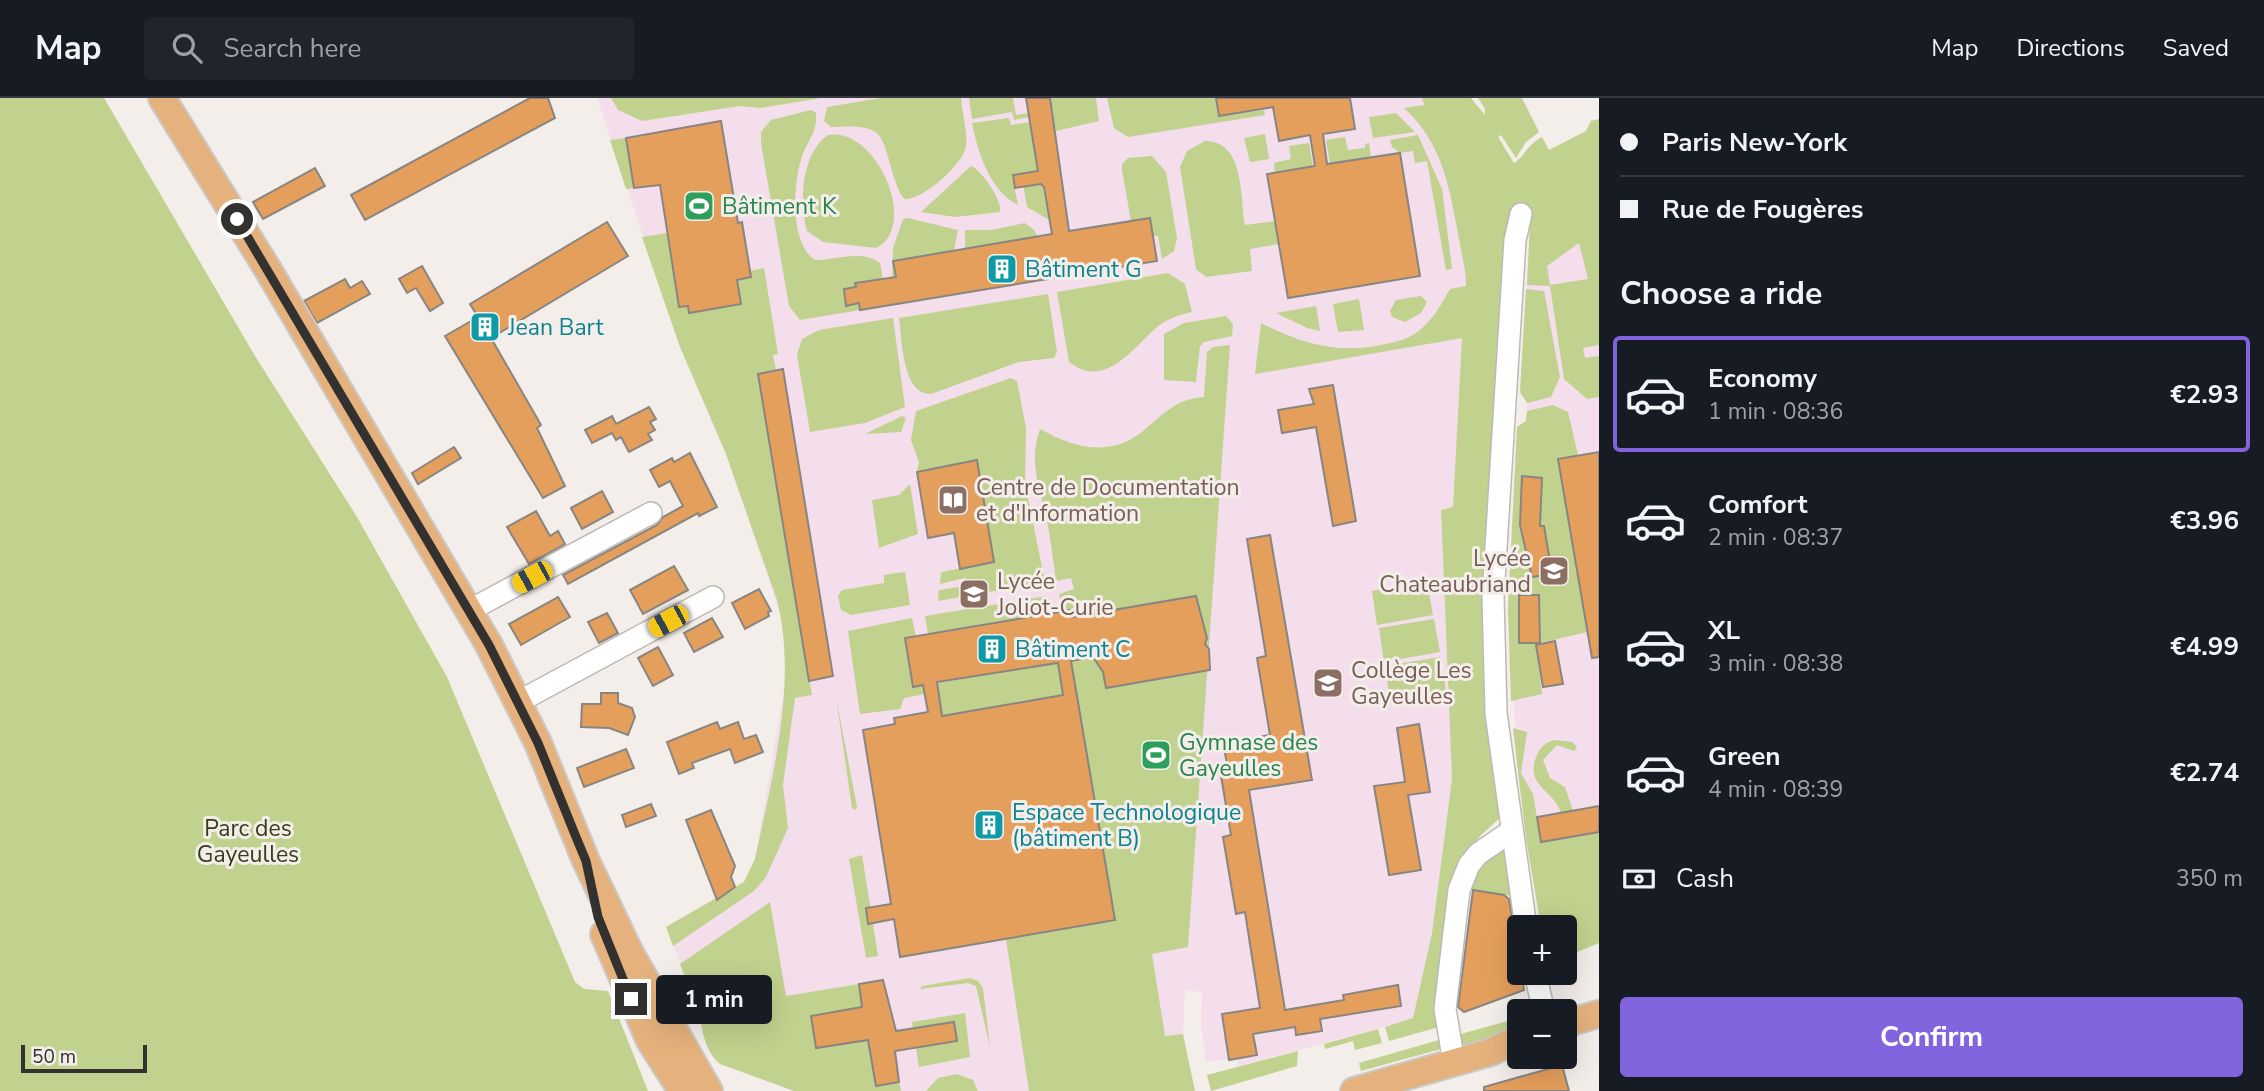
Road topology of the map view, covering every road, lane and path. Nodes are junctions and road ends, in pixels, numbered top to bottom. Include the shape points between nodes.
1 (163, 98) edge
2 (1521, 214) dead end
3 (650, 513) dead end
4 (713, 597) dead end
5 (470, 610) junction
6 (518, 702) junction
7 (1510, 832) junction
8 (1524, 915) edge
9 (1599, 1014) edge
10 (1577, 1020) edge
11 (1507, 1044) edge
12 (1454, 1063) junction
13 (1408, 1084) edge
14 (698, 1088) edge
15 (1354, 1091) edge

1 - 5 main road
2 - 7 street via 1515,240 1493,596 1496,713
3 - 5 street
4 - 6 street
5 - 6 main road
6 - 14 main road via 586,861
7 - 8 street
7 - 12 street via 1478,854 1459,890 1445,1010
9 - 10 main road
11 - 12 main road
12 - 13 main road
13 - 15 main road

